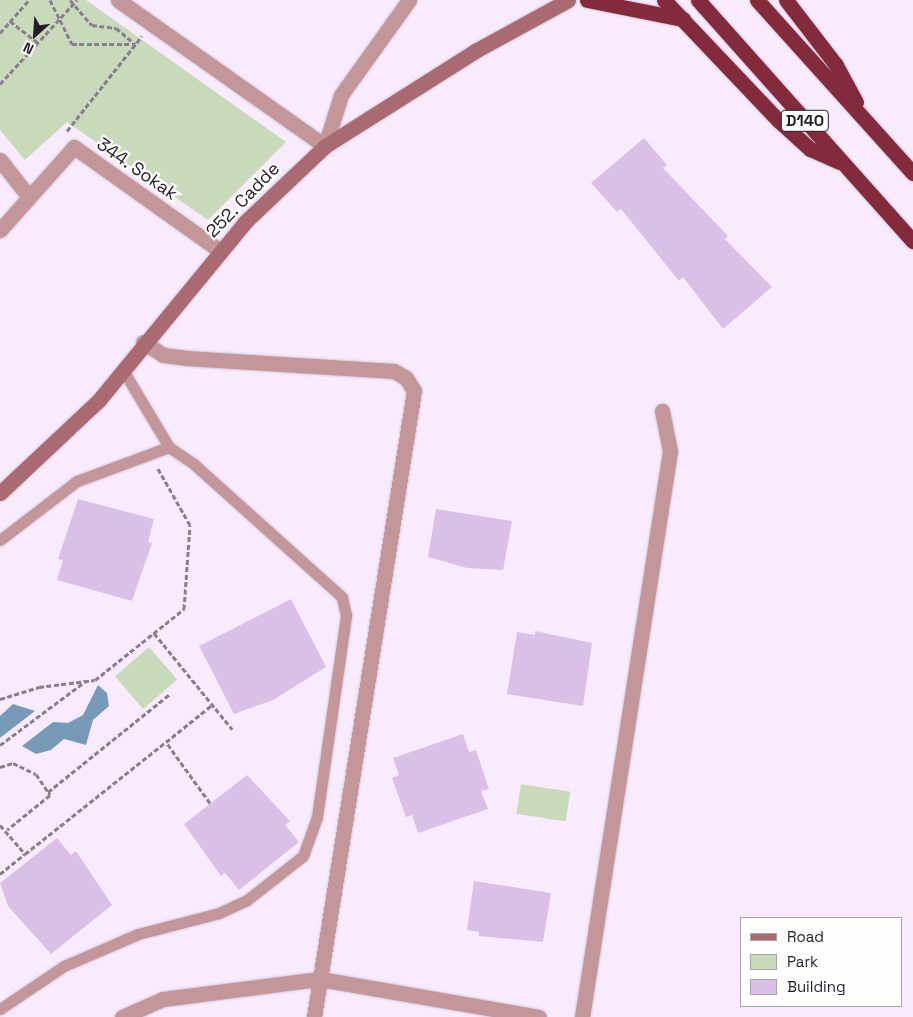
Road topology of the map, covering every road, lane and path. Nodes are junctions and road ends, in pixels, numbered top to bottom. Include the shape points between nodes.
1 (29, 0) edge
2 (50, 0) edge
3 (70, 0) edge
4 (118, 0) edge
5 (409, 0) edge
6 (568, 0) edge
7 (588, 0) edge
8 (664, 0) edge
9 (698, 0) edge
10 (757, 0) edge
11 (786, 0) edge
12 (76, 1) edge
13 (59, 19) junction
14 (683, 19) junction
15 (10, 21) junction
16 (152, 24) junction
17 (0, 33) edge
18 (38, 43) junction
19 (136, 44) junction
20 (0, 84) edge
21 (863, 117) junction
22 (64, 135) dead end
23 (325, 146) junction
24 (0, 160) edge
25 (844, 164) junction
26 (913, 173) edge
27 (29, 197) junction
28 (0, 230) edge
29 (913, 241) edge
30 (219, 250) junction
31 (143, 342) junction
32 (123, 370) junction
33 (662, 411) dead end
34 (169, 448) junction
35 (150, 456) junction
36 (0, 493) edge
37 (0, 540) edge
38 (154, 633) junction
39 (86, 681) junction
40 (170, 694) dead end
41 (0, 699) edge
42 (212, 705) junction
43 (232, 729) dead end
44 (166, 742) junction
45 (0, 745) edge
46 (0, 767) edge
47 (48, 792) junction
48 (210, 803) dead end
49 (0, 825) edge
50 (8, 830) junction
51 (25, 854) junction
52 (0, 874) edge
53 (320, 979) junction
54 (0, 1009) edge
55 (122, 1017) edge
56 (314, 1017) edge
57 (538, 1017) edge
58 (582, 1017) edge

1 - 15 path
2 - 13 path
3 - 12 path
4 - 16 street
5 - 23 street via 341,95
6 - 23 main road, 252. Cadde via 368,115
7 - 14 highway
8 - 14 highway
9 - 25 highway, D140
10 - 21 highway, D140
11 - 21 highway via 836,64
12 - 13 path
12 - 19 path via 92,25 116,28
13 - 18 path
13 - 19 path via 72,44
14 - 25 highway via 779,121 810,148
15 - 17 path
15 - 18 path
16 - 19 path
16 - 23 street
18 - 20 path
19 - 22 path
21 - 26 highway, D140
23 - 30 main road, 252. Cadde
24 - 27 street
25 - 29 highway, D140
27 - 28 street, 344. Sokak
27 - 30 street, 344. Sokak via 74,147
30 - 31 main road, 252. Cadde
31 - 32 main road, 252. Cadde
31 - 53 street via 163,355 186,358 394,371 406,378 414,390
32 - 34 lane
32 - 36 main road, 252. Cadde via 78,421
33 - 58 street via 670,451
34 - 35 lane
34 - 54 lane via 194,464 342,597 346,615 311,840 303,856 247,900 219,914 138,934 64,966
35 - 37 lane via 76,481
35 - 38 path via 190,525 184,609
38 - 39 path via 95,680
38 - 42 path
39 - 41 path via 39,687
39 - 45 path
40 - 47 path
42 - 43 path
42 - 44 path
44 - 48 path
44 - 51 path
46 - 47 path via 14,763 36,774
47 - 50 path
49 - 50 path
50 - 51 path
51 - 52 path
53 - 55 street via 163,998
53 - 56 street
53 - 57 street

